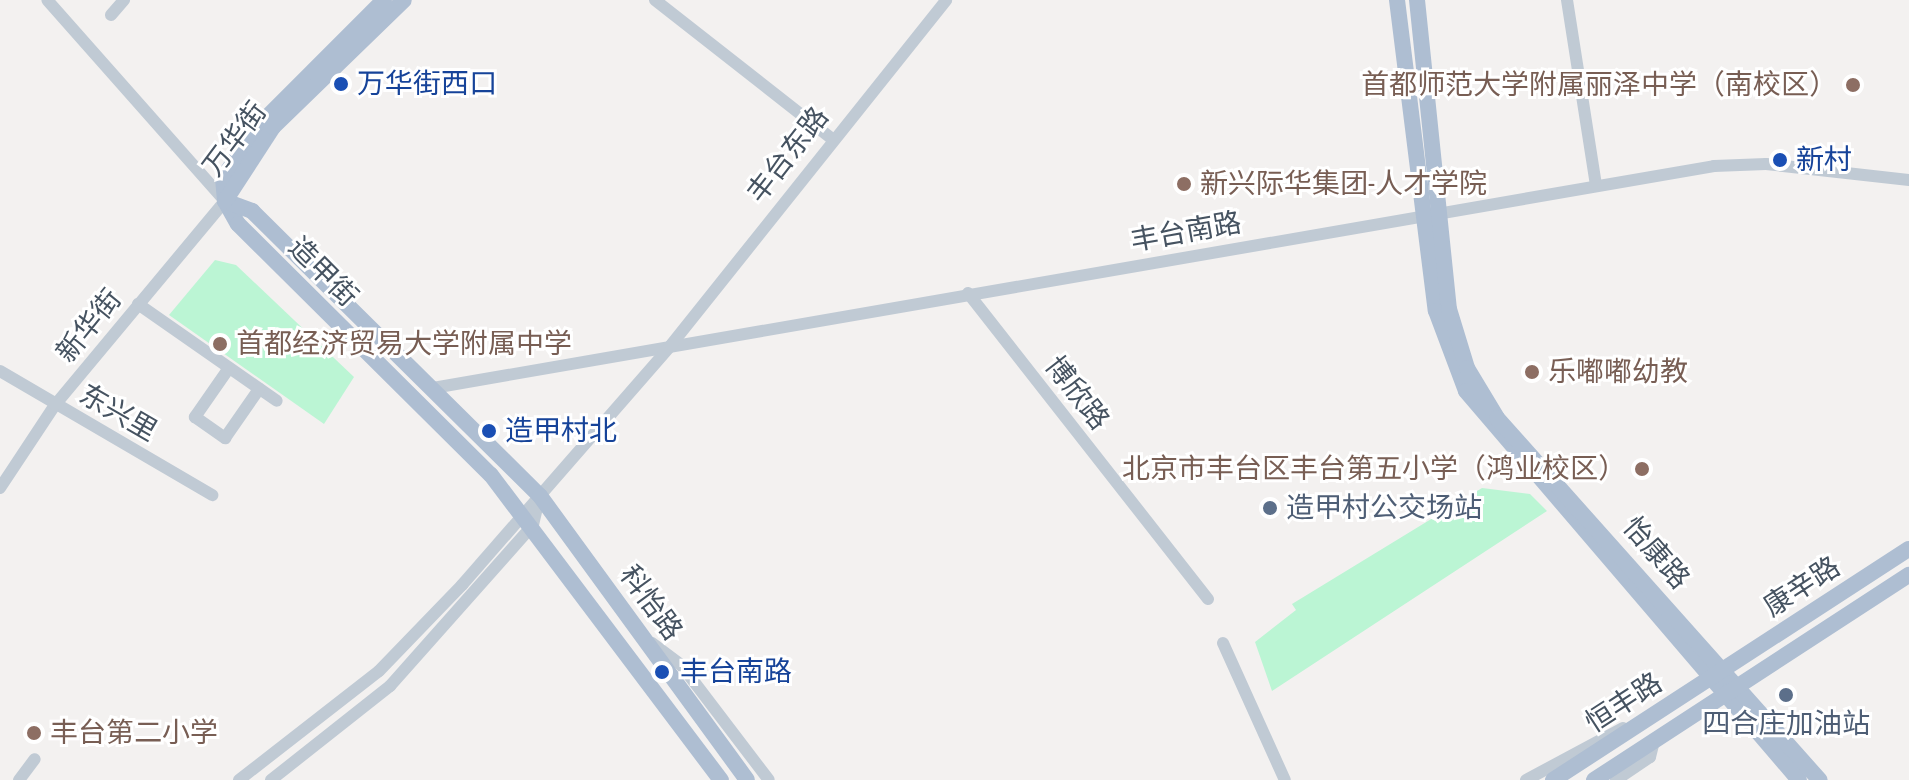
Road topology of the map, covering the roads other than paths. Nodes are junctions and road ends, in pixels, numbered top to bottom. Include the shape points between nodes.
1 (47, 0) edge
2 (124, 0) edge
3 (384, 0) edge
4 (404, 0) edge
5 (655, 0) edge
6 (946, 0) edge
7 (1397, 0) edge
8 (1417, 0) edge
9 (1567, 0) edge
10 (111, 15) dead end
11 (830, 137) junction
12 (1909, 180) edge
13 (1596, 186) junction
14 (225, 201) junction
15 (1429, 215) junction
16 (968, 293) junction
17 (138, 304) junction
18 (671, 345) junction
19 (229, 368) junction
20 (0, 371) edge
21 (433, 388) junction
22 (259, 389) junction
23 (277, 401) dead end
24 (55, 405) junction
25 (0, 488) edge
26 (212, 495) dead end
27 (540, 496) junction
28 (528, 519) junction
29 (1909, 549) edge
30 (1909, 575) edge
31 (1208, 599) dead end
32 (644, 637) junction
33 (1223, 643) dead end
34 (1723, 669) junction
35 (1708, 678) junction
36 (1738, 687) junction
37 (1724, 697) junction
38 (1649, 718) junction
39 (1654, 741) junction
40 (35, 759) dead end
41 (19, 780) edge
42 (239, 780) edge
43 (271, 780) edge
44 (721, 780) edge
45 (747, 780) edge
46 (769, 780) edge
47 (1285, 780) edge
48 (1526, 780) edge
49 (1553, 780) edge
50 (1594, 780) edge
51 (1616, 780) edge
52 (1799, 780) edge
53 (1820, 780) edge

1 - 14 street, 造甲街
2 - 10 street
3 - 14 main road, 万华街 via 251,136 223,178
4 - 14 main road, 万华街 via 273,127
5 - 11 street
6 - 11 street, 丰台东路 via 930,29
7 - 15 main road
8 - 15 main road
9 - 13 street
11 - 18 street, 丰台东路
12 - 13 street, 丰台南路 via 1748,164
13 - 15 street, 丰台南路
14 - 17 street, 新华街
14 - 21 main road, 造甲街 via 252,211
14 - 28 main road, 造甲街 via 238,224
15 - 16 street, 丰台南路
15 - 34 main road, 怡康路 via 1456,338 1481,394
15 - 35 main road, 怡康路 via 1441,338 1466,391
16 - 18 street, 丰台南路
16 - 31 street, 博欣路
17 - 19 street
17 - 24 street, 新华街
18 - 21 street
18 - 27 street
19 - 22 street
19 - 22 street via 195,417 225,438
20 - 24 street, 东兴里
21 - 27 main road, 造甲街
22 - 23 street
24 - 25 street, 新华街
24 - 26 street, 东兴里
27 - 28 street
27 - 32 main road, 科怡路
28 - 42 street via 379,671
28 - 43 street via 390,686
28 - 44 main road, 科怡路
29 - 34 main road, 康辛路
30 - 36 main road, 康辛路
32 - 45 main road, 科怡路
32 - 46 street via 682,666
33 - 47 street
34 - 35 main road, 恒丰路
34 - 36 main road, 怡康路
35 - 37 main road, 怡康路
35 - 38 main road, 恒丰路
36 - 37 main road, 恒丰路
36 - 53 main road, 怡康路
37 - 39 main road, 恒丰路
37 - 52 main road, 怡康路
38 - 48 street
38 - 49 main road, 恒丰路
39 - 50 main road, 恒丰路
39 - 51 street via 1650,757
40 - 41 street

